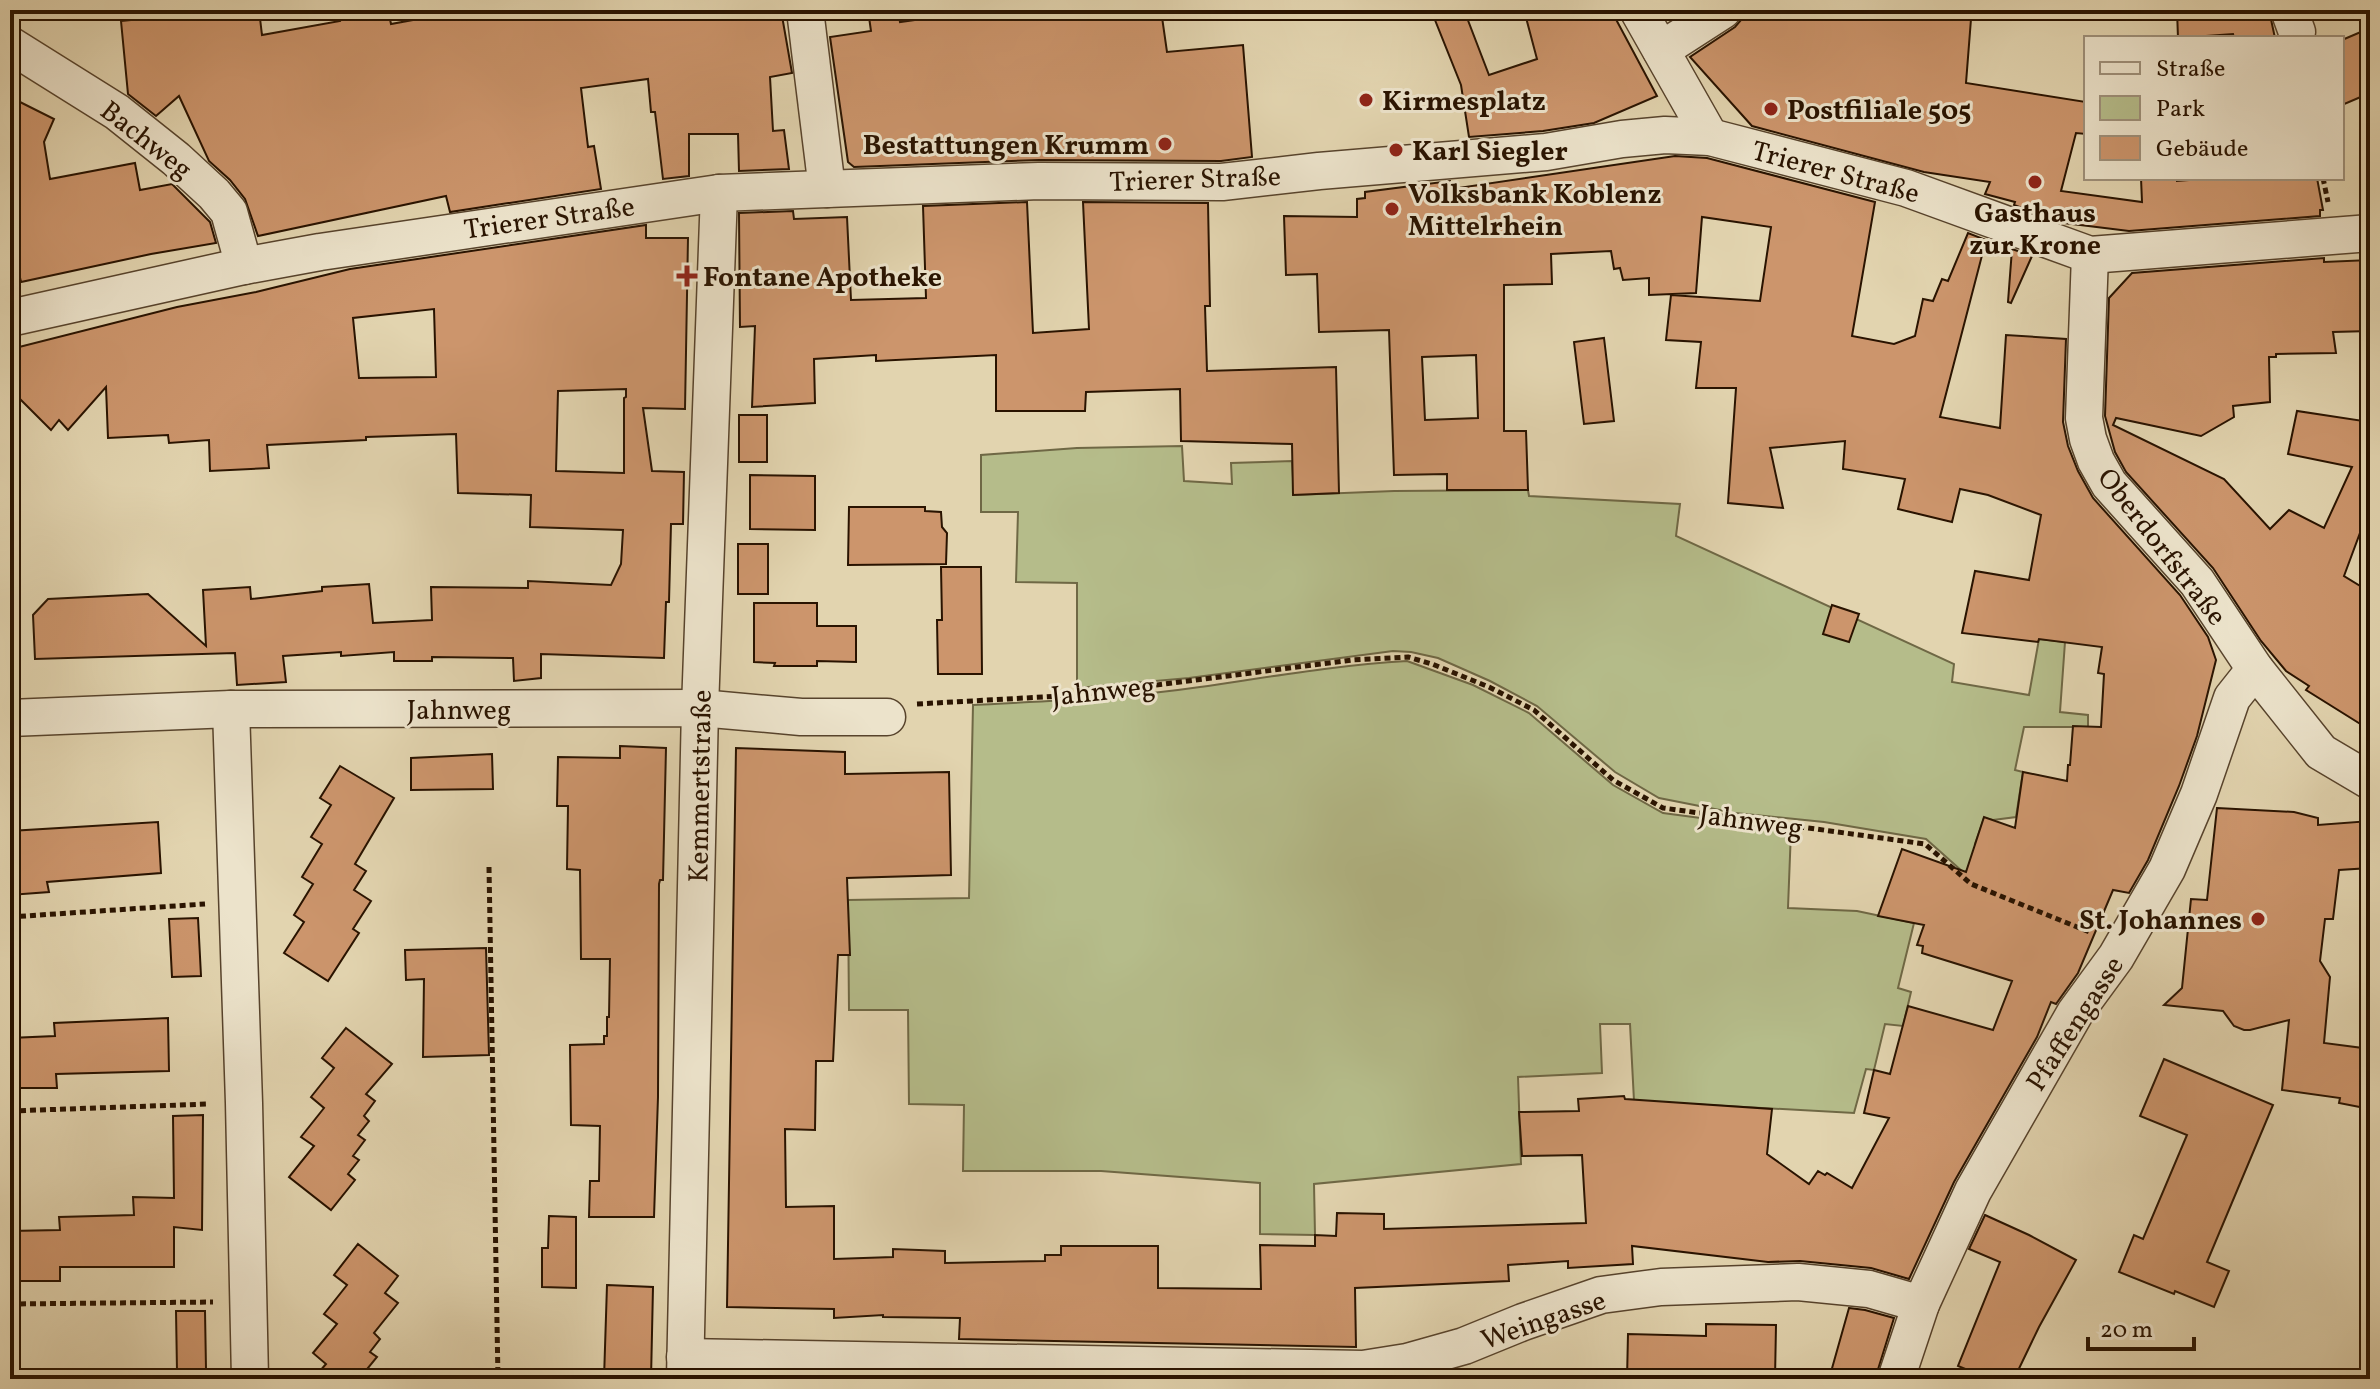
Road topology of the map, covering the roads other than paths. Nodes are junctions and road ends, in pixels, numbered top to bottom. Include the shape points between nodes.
1 (805, 10) edge
2 (1638, 10) edge
3 (1723, 10) edge
4 (10, 45) edge
5 (1661, 50) junction
6 (1710, 137) junction
7 (827, 189) junction
8 (719, 193) junction
9 (2370, 233) edge
10 (2090, 255) junction
11 (244, 266) junction
12 (10, 318) edge
13 (2255, 669) junction
14 (700, 708) junction
15 (231, 709) junction
16 (887, 717) road end
17 (10, 718) edge
18 (2370, 781) edge
19 (1921, 1304) junction
20 (685, 1368) edge
21 (250, 1379) edge
22 (1896, 1379) edge

1 - 7 street
2 - 5 street
3 - 5 street
4 - 11 street, Bachweg via 117,112 214,194 229,212
5 - 6 street
6 - 7 street, Trierer Straße via 1665,135 1546,152 1222,182 1039,181
6 - 10 street, Trierer Straße via 1906,188
7 - 8 street, Trierer Straße
8 - 11 street, Trierer Straße
8 - 14 street, Kemmertstraße
9 - 10 street, Trierer Straße
10 - 13 street, Oberdorfstraße via 2084,418 2096,461 2109,484 2197,582
11 - 12 street, Trierer Straße
13 - 18 street, Oberdorfstraße via 2321,752
13 - 19 street, Pfaffengasse via 2232,698 2172,856 2124,946 2075,1013 1973,1191
14 - 15 street, Jahnweg
14 - 16 street, Jahnweg via 801,717
14 - 20 street, Kemmertstraße
15 - 17 street, Jahnweg
15 - 21 street
19 - 20 street, Weingasse via 1869,1289 1798,1282 1661,1287 1601,1295 1464,1346 1363,1369
19 - 22 street, Pfaffengasse

